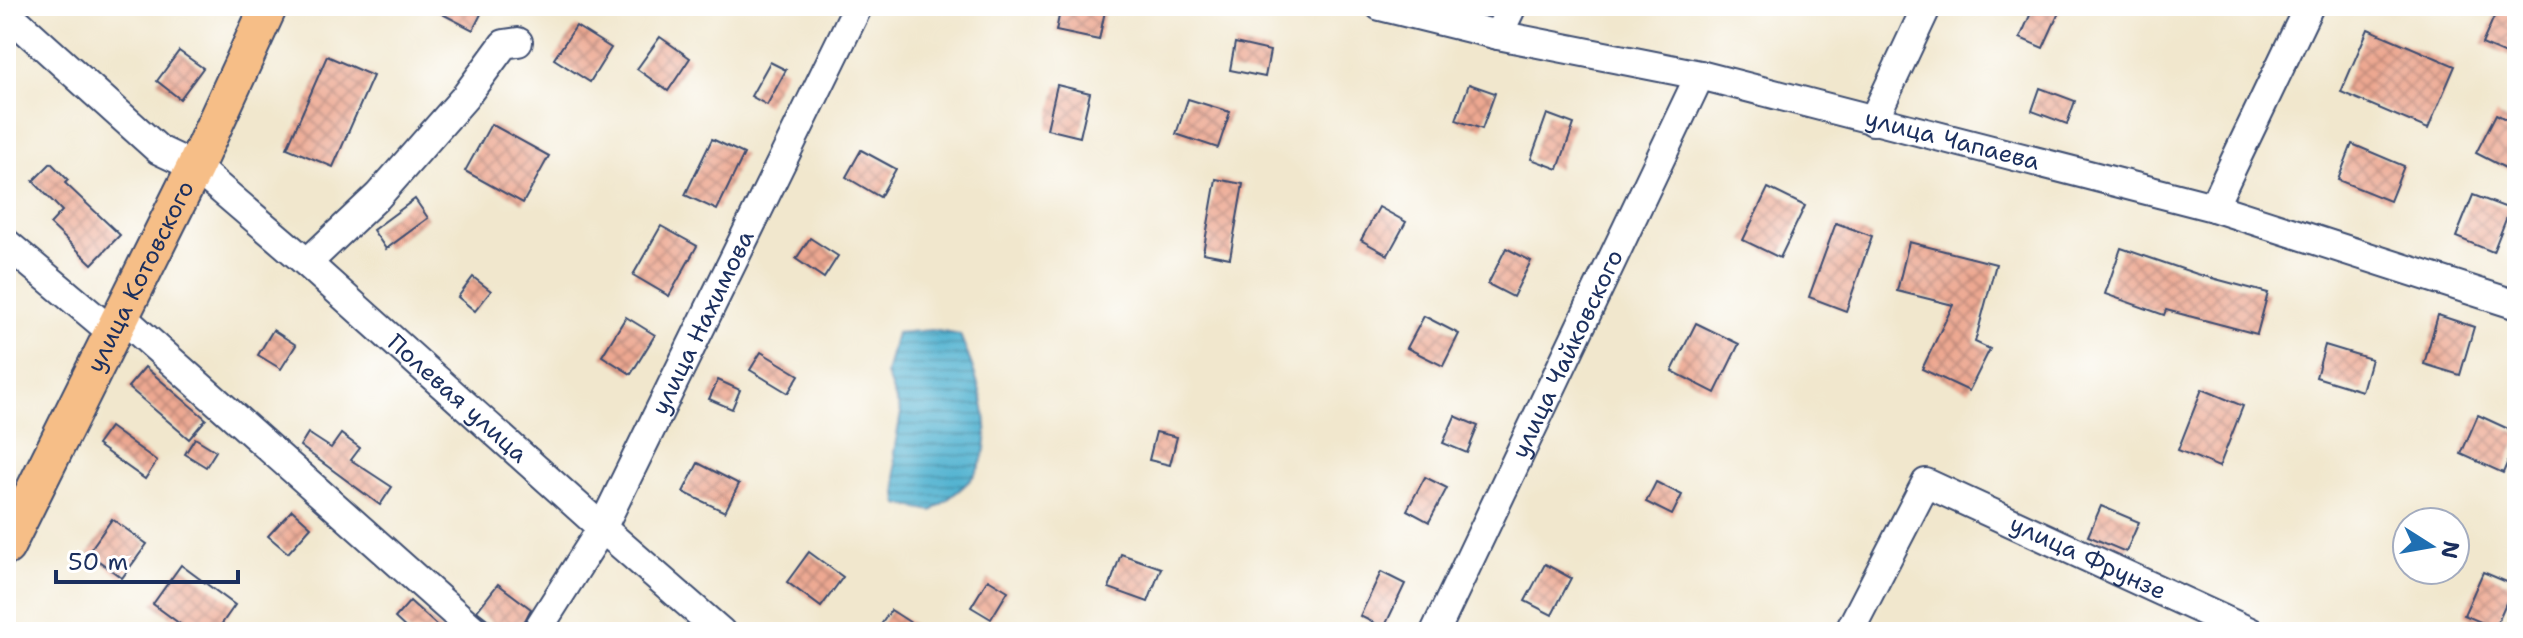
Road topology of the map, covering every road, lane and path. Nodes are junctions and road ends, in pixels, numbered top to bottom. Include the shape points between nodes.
1 (269, 6) edge
2 (858, 6) edge
3 (1380, 6) edge
4 (1512, 6) edge
5 (1927, 6) edge
6 (2309, 6) edge
7 (6, 12) edge
8 (1498, 35) junction
9 (518, 42) dead end
10 (1700, 75) junction
11 (1873, 121) junction
12 (195, 167) junction
13 (2213, 207) junction
14 (6, 243) edge
15 (307, 263) junction
16 (2517, 305) edge
17 (118, 325) junction
18 (602, 528) junction
19 (6, 547) edge
20 (476, 632) edge
21 (536, 632) edge
22 (721, 632) edge
23 (1435, 632) edge
24 (1849, 632) edge
25 (2250, 632) edge

1 - 12 main road, улица Котовского
2 - 18 street, улица Нахимова
3 - 8 street, улица Чапаева
4 - 8 street
5 - 11 street
6 - 13 street
7 - 12 street, Полевая улица via 159,150
8 - 10 street, улица Чапаева
9 - 15 street via 504,44 378,196
10 - 11 street, улица Чапаева
10 - 23 street, улица Чайковского
11 - 13 street, улица Чапаева
12 - 15 street, Полевая улица
12 - 17 main road, улица Котовского
13 - 16 street, улица Чапаева
14 - 17 street
15 - 18 street, Полевая улица
17 - 19 main road, улица Котовского
17 - 20 street
18 - 21 street, улица Нахимова
18 - 22 street, Полевая улица
24 - 25 street, улица Фрунзе via 1926,483

